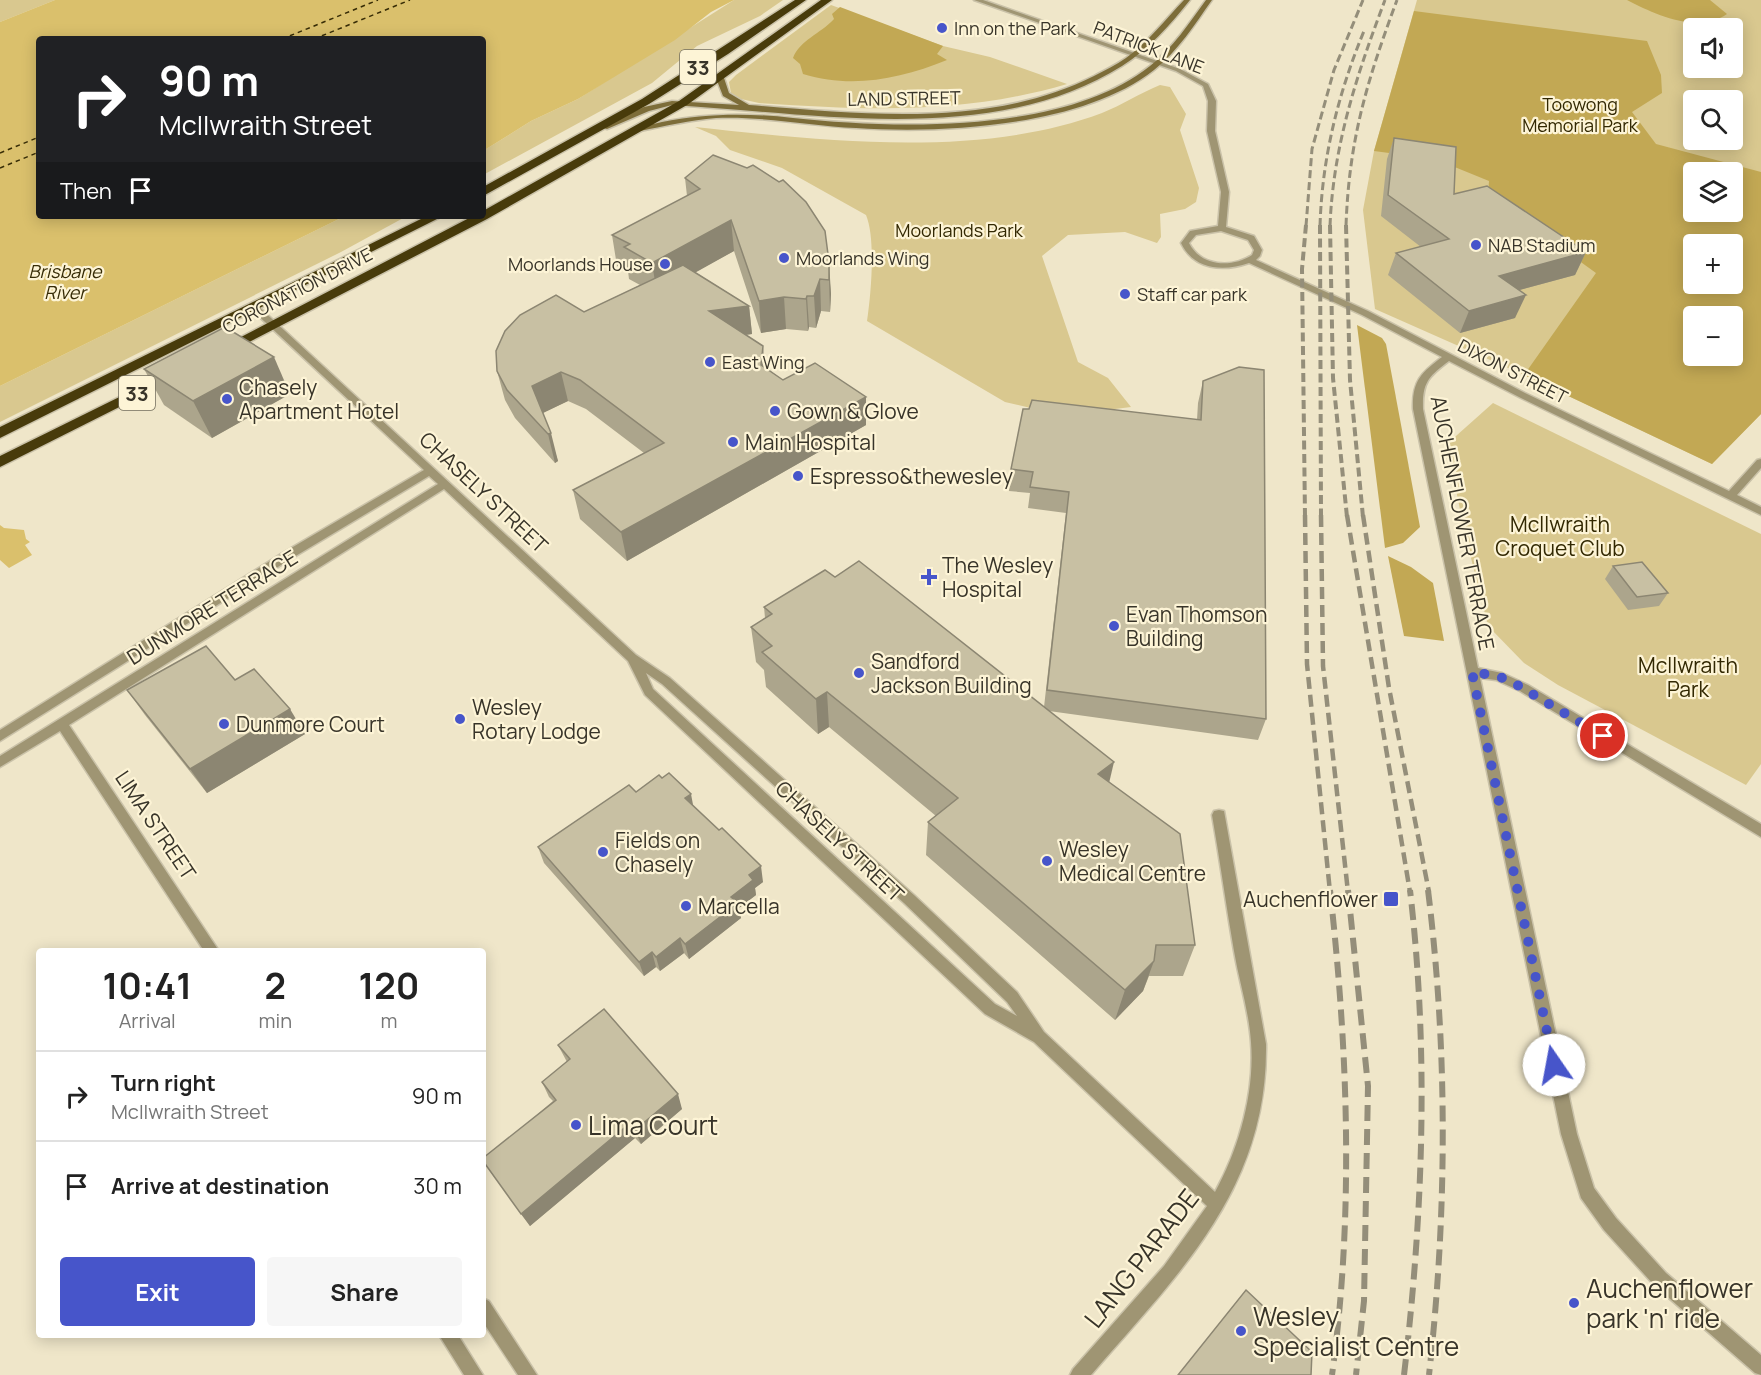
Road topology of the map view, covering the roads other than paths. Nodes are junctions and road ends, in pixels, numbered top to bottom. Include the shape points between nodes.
1 (801, 0) edge
2 (827, 0) edge
3 (977, 0) edge
4 (1187, 0) edge
5 (1209, 0) edge
6 (1133, 55) junction
7 (1157, 64) junction
8 (720, 78) junction
9 (683, 103) junction
10 (749, 108) junction
11 (640, 129) junction
12 (593, 132) junction
13 (486, 190) edge
14 (486, 214) edge
15 (431, 219) edge
16 (477, 219) edge
17 (1222, 228) junction
18 (1251, 261) junction
19 (255, 308) junction
20 (273, 324) junction
21 (1449, 356) junction
22 (208, 357) edge
23 (187, 368) edge
24 (0, 433) edge
25 (0, 462) edge
26 (1761, 462) edge
27 (430, 471) junction
28 (445, 484) junction
29 (1730, 496) junction
30 (1761, 511) edge
31 (632, 658) junction
32 (1472, 672) junction
33 (62, 724) junction
34 (0, 736) edge
35 (0, 762) edge
36 (1219, 815) dead end
37 (1761, 831) edge
38 (210, 948) edge
39 (1039, 1037) junction
40 (1217, 1205) junction
41 (486, 1312) edge
42 (450, 1338) edge
43 (1761, 1367) edge
44 (474, 1375) edge
45 (528, 1375) edge
46 (1079, 1375) edge

1 - 12 highway, 33
2 - 8 highway, CORONATION DRIVE / 33
3 - 6 street, PATRICK LANE
4 - 6 main road, LAND STREET
5 - 7 main road, LAND STREET
6 - 7 street, PATRICK LANE
6 - 10 main road, LAND STREET via 1078,87 996,108 877,117
7 - 11 main road, LAND STREET via 1102,95 1000,121 874,127 725,116
7 - 17 street, PATRICK LANE via 1200,80 1209,90 1211,131 1225,192
8 - 9 highway, CORONATION DRIVE / 33
8 - 10 main road via 726,94
9 - 10 main road, LAND STREET
9 - 11 highway, CORONATION DRIVE / 33
9 - 12 main road, LAND STREET via 659,105
11 - 14 highway, CORONATION DRIVE / 33
12 - 13 highway, 33
15 - 19 highway, CORONATION DRIVE / 33
16 - 20 highway, CORONATION DRIVE / 33
17 - 18 street via 1243,234 1256,244 1256,256
17 - 18 street via 1193,233 1185,243 1187,249 1199,259 1221,266
18 - 21 street, DIXON STREET
19 - 20 street, CHASELY STREET
19 - 24 highway, CORONATION DRIVE / 33
20 - 22 highway, CORONATION DRIVE / 33
20 - 27 street, CHASELY STREET
21 - 29 street, DIXON STREET
21 - 32 street, AUCHENFLOWER TERRACE via 1425,375 1416,396
23 - 25 highway, 33
26 - 29 street
27 - 28 street, CHASELY STREET
27 - 34 street, DUNMORE TERRACE
28 - 31 street, CHASELY STREET
28 - 33 street, DUNMORE TERRACE
29 - 30 street, DIXON STREET
31 - 39 street, CHASELY STREET via 666,681 909,899 1012,997
31 - 39 street, CHASELY STREET via 649,692 990,1009
32 - 37 street via 1498,676 1524,688
32 - 43 street, AUCHENFLOWER TERRACE via 1569,1134 1591,1201 1660,1279
33 - 35 street, DUNMORE TERRACE
33 - 38 street, LIMA STREET
36 - 40 street, LANG PARADE via 1259,1047 1249,1126 1238,1162
39 - 40 street, CHASELY STREET
40 - 46 street, LANG PARADE via 1183,1252
41 - 45 street
42 - 44 street

